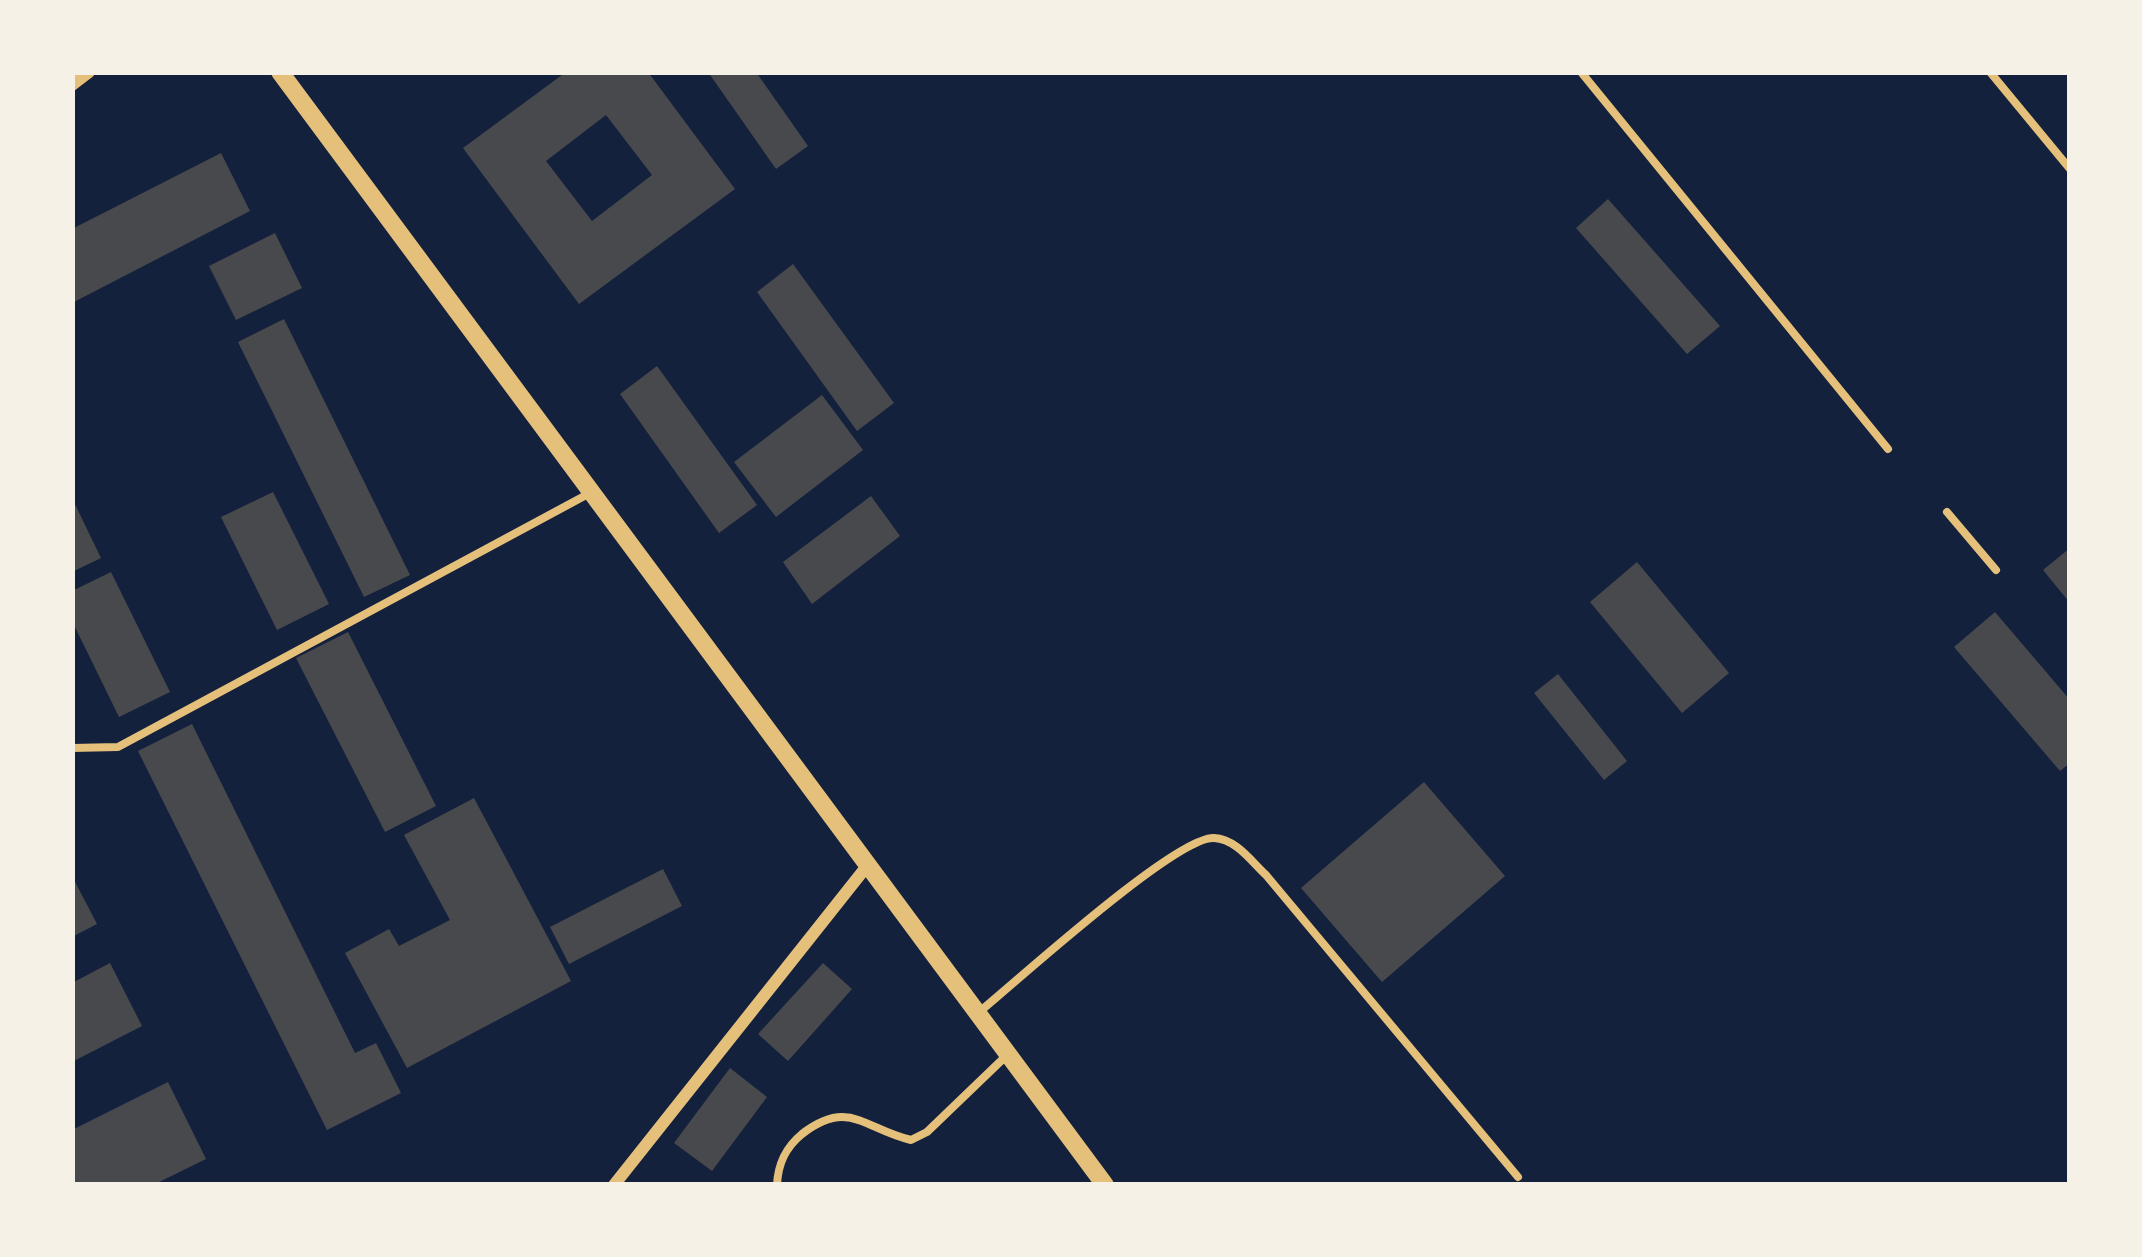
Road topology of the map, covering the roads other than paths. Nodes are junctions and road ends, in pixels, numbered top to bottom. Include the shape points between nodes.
1 (89, 72) edge
2 (280, 72) edge
3 (1581, 72) edge
4 (1990, 72) edge
5 (72, 85) edge
6 (2070, 169) edge
7 (1888, 449) dead end
8 (591, 492) junction
9 (1947, 512) dead end
10 (1996, 570) dead end
11 (72, 748) edge
12 (867, 866) junction
13 (976, 1015) junction
14 (1006, 1056) junction
15 (1518, 1177) dead end
16 (614, 1185) edge
17 (777, 1185) edge
18 (1105, 1185) edge

1 - 5 street
2 - 8 street
3 - 7 lane
4 - 6 lane
8 - 11 lane via 118,747
8 - 12 street
9 - 10 lane
12 - 13 street
12 - 16 street
13 - 14 street
13 - 15 lane via 1138,881 1199,840 1220,839 1266,875
14 - 17 lane via 910,1140 840,1114 820,1120 794,1141
14 - 18 street

